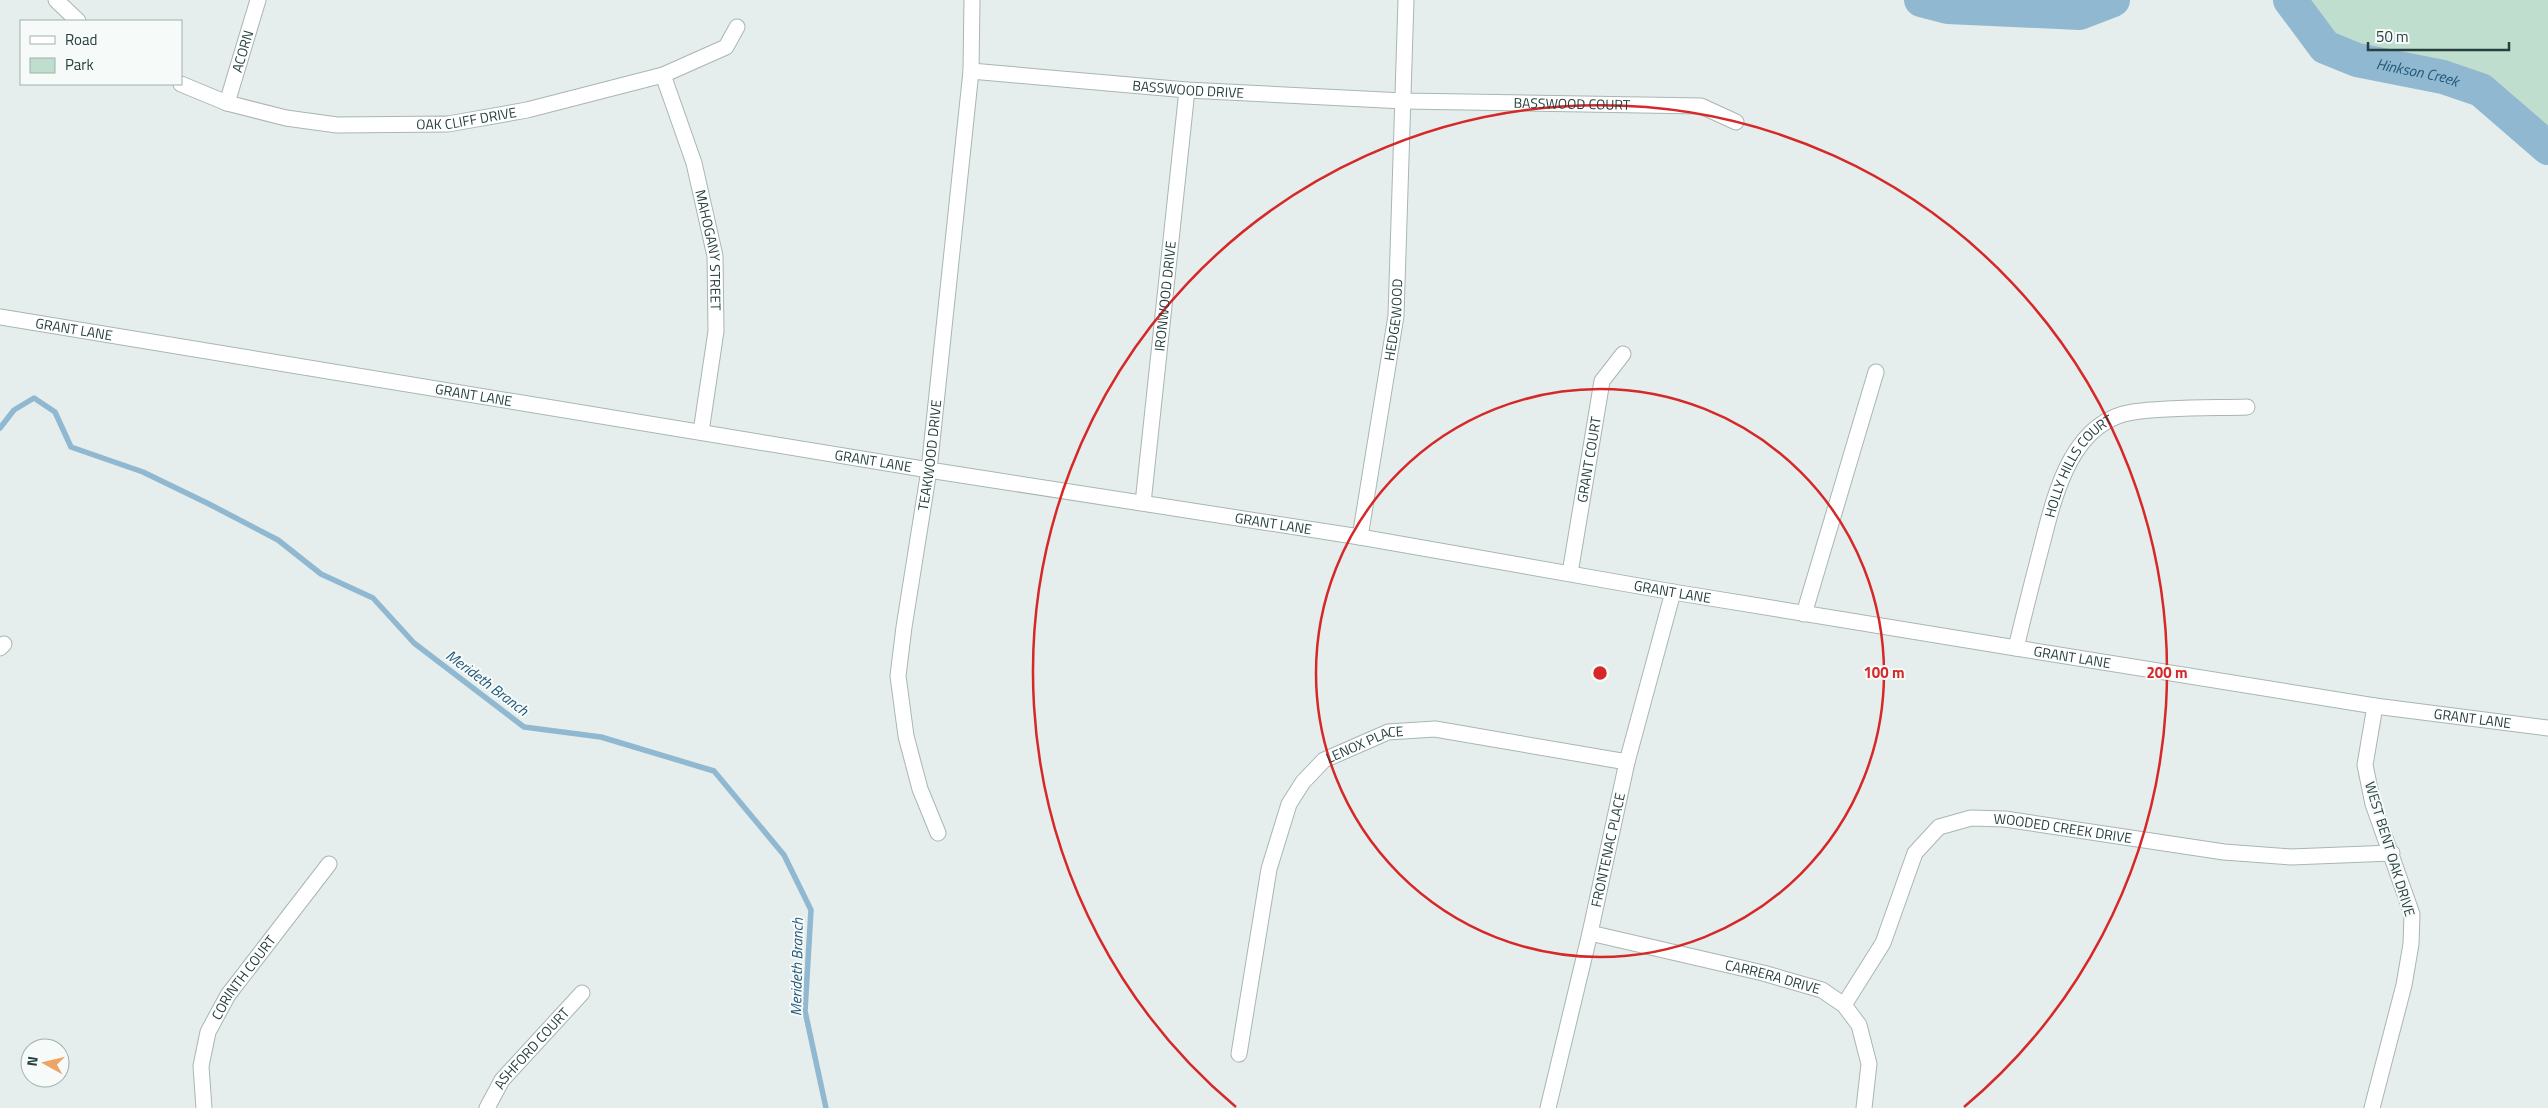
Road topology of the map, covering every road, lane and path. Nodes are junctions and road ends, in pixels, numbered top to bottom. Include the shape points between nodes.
1 (56, 0) edge
2 (258, 0) edge
3 (972, 0) edge
4 (1406, 0) edge
5 (77, 20) edge
6 (737, 27) dead end
7 (971, 71) junction
8 (663, 75) junction
9 (182, 84) edge
10 (1187, 90) junction
11 (1404, 101) junction
12 (228, 103) junction
13 (1736, 122) dead end
14 (0, 317) edge
15 (1623, 354) dead end
16 (1876, 372) dead end
17 (2247, 407) dead end
18 (702, 432) junction
19 (930, 470) junction
20 (1144, 503) junction
21 (1360, 537) junction
22 (1570, 573) junction
23 (1673, 592) junction
24 (1804, 614) junction
25 (2016, 648) junction
26 (2375, 706) junction
27 (2548, 728) edge
28 (1627, 762) junction
29 (938, 833) dead end
30 (2392, 854) junction
31 (329, 864) dead end
32 (1590, 933) junction
33 (582, 993) dead end
34 (1844, 1005) junction
35 (1239, 1054) dead end
36 (204, 1108) edge
37 (487, 1108) edge
38 (1548, 1108) edge
39 (1864, 1108) edge
40 (2372, 1108) edge

1 - 5 street
2 - 12 street, ACORN
3 - 7 street, TEAKWOOD DRIVE
4 - 11 street, HEDGEWOOD
6 - 8 street, OAK CLIFF DRIVE via 726,47
7 - 10 street, BASSWOOD DRIVE
7 - 19 street, TEAKWOOD DRIVE
8 - 12 street, OAK CLIFF DRIVE via 527,110 448,124 337,124 286,118
8 - 18 street, MAHOGANY STREET via 694,163 715,256 716,331
9 - 12 street, OAK CLIFF DRIVE
10 - 11 street, BASSWOOD DRIVE
10 - 20 street, IRONWOOD DRIVE
11 - 13 street, BASSWOOD COURT via 1701,106
11 - 21 street, HEDGEWOOD via 1396,316
14 - 18 street, GRANT LANE
15 - 22 street, GRANT COURT via 1602,382
16 - 24 street
17 - 25 street, HOLLY HILLS COURT via 2131,412 2100,425 2088,437 2064,472 2052,505
18 - 19 street, GRANT LANE
19 - 20 street, GRANT LANE
19 - 29 street, TEAKWOOD DRIVE via 898,676 906,736 920,789
20 - 21 street, GRANT LANE
21 - 22 street, GRANT LANE
22 - 23 street, GRANT LANE
23 - 24 street, GRANT LANE
23 - 28 street, FRONTENAC PLACE
24 - 25 street, GRANT LANE
25 - 26 street, GRANT LANE
26 - 27 street, GRANT LANE
26 - 30 street, WEST BENT OAK DRIVE via 2365,765 2373,804
28 - 32 street, FRONTENAC PLACE
28 - 35 street, LENOX PLACE via 1435,729 1388,732 1324,760 1303,782 1289,804 1269,869
30 - 34 street, WOODED CREEK DRIVE via 2291,857 2224,852 2005,819 1971,818 1939,827 1915,853 1883,943
30 - 40 street, WEST BENT OAK DRIVE via 2412,914 2411,944 2404,985
31 - 36 street, CORINTH COURT via 228,995 208,1032 200,1066
32 - 34 street, CARRERA DRIVE via 1806,985 1822,990
32 - 38 street, FRONTENAC PLACE
33 - 37 street, ASHFORD COURT via 502,1080
34 - 39 street, CARRERA DRIVE via 1859,1025 1869,1064

